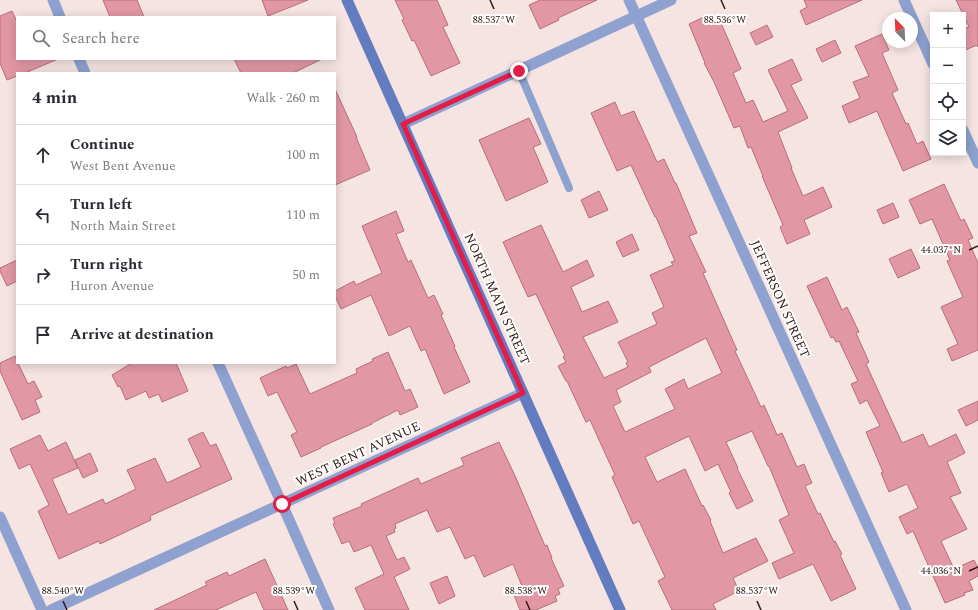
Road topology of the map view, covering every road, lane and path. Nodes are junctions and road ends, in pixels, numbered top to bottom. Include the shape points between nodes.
1 (53, 0) edge
2 (347, 0) edge
3 (629, 0) edge
4 (670, 0) edge
5 (904, 0) edge
6 (60, 16) edge
7 (636, 16) junction
8 (930, 57) edge
9 (79, 60) edge
10 (519, 71) junction
11 (85, 72) edge
12 (403, 124) junction
13 (966, 137) edge
14 (978, 163) edge
15 (569, 188) dead end
16 (218, 364) edge
17 (523, 393) junction
18 (282, 504) junction
19 (0, 516) edge
20 (42, 610) edge
21 (51, 610) edge
22 (329, 610) edge
23 (620, 610) edge
24 (906, 610) edge

1 - 6 street
2 - 12 main road, NORTH MAIN STREET
3 - 7 street, JEFFERSON STREET
4 - 7 street
5 - 8 street
7 - 10 street
7 - 24 street, JEFFERSON STREET
9 - 11 street
10 - 12 street
10 - 15 lane
12 - 17 main road, NORTH MAIN STREET
13 - 14 street
16 - 18 street
17 - 18 street, WEST BENT AVENUE
17 - 23 main road, NORTH MAIN STREET
18 - 21 street, WEST BENT AVENUE
18 - 22 street
19 - 20 street

